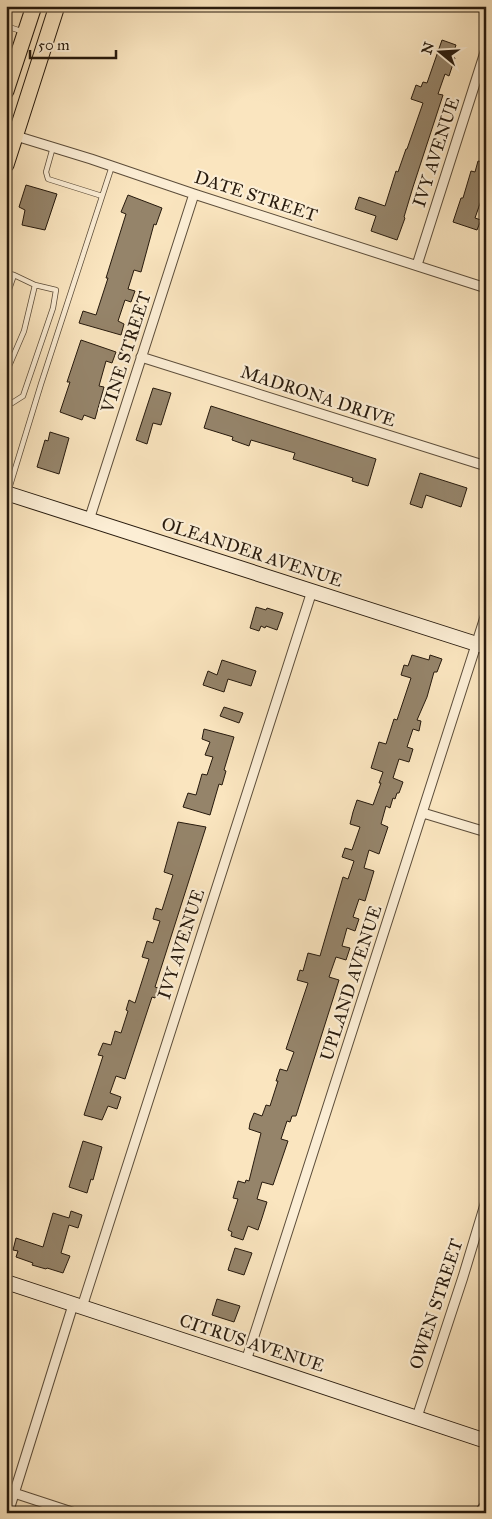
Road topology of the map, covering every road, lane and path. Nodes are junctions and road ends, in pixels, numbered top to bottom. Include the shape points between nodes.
1 (34, 6) edge
2 (57, 6) edge
3 (6, 26) edge
4 (25, 33) junction
5 (486, 49) edge
6 (9, 73) edge
7 (6, 92) edge
8 (16, 136) junction
9 (53, 147) junction
10 (6, 165) edge
11 (112, 166) junction
12 (194, 194) junction
13 (102, 196) junction
14 (417, 265) junction
15 (6, 273) edge
16 (14, 275) junction
17 (35, 285) junction
18 (486, 288) edge
19 (6, 298) edge
20 (141, 357) junction
21 (6, 373) edge
22 (6, 398) edge
23 (486, 466) edge
24 (7, 493) edge
25 (89, 520) junction
26 (312, 591) junction
27 (486, 614) edge
28 (481, 646) edge
29 (422, 813) junction
30 (486, 832) edge
31 (486, 1201) edge
32 (6, 1282) edge
33 (78, 1306) junction
34 (246, 1361) junction
35 (417, 1417) junction
36 (486, 1441) edge
37 (14, 1493) junction
38 (486, 1504) edge
39 (8, 1513) edge
40 (75, 1513) edge
41 (479, 1513) edge

1 - 4 main road
2 - 8 main road
3 - 4 lane
4 - 6 main road
5 - 14 street, IVY AVENUE
6 - 7 main road
8 - 9 street, DATE STREET
8 - 10 main road
9 - 11 street, DATE STREET
9 - 13 lane via 46,172 48,179
11 - 12 street, DATE STREET
11 - 13 lane
12 - 14 street, DATE STREET
12 - 20 street, VINE STREET
13 - 24 lane
14 - 18 street, DATE STREET
15 - 16 lane
16 - 17 lane
16 - 19 lane
17 - 21 lane via 24,331
17 - 22 lane via 56,290 53,308 24,396 12,403
20 - 23 street, MADRONA DRIVE
20 - 25 street, VINE STREET
24 - 25 main road, OLEANDER AVENUE
25 - 26 main road, OLEANDER AVENUE
26 - 28 main road, OLEANDER AVENUE
26 - 33 street, IVY AVENUE
27 - 28 street, UPLAND AVENUE
28 - 29 street, UPLAND AVENUE
29 - 30 street
29 - 34 street, UPLAND AVENUE
31 - 35 street, OWEN STREET
32 - 33 main road, CITRUS AVENUE
33 - 34 main road, CITRUS AVENUE
33 - 37 street, IVY AVENUE
34 - 35 main road, CITRUS AVENUE
35 - 36 main road, CITRUS AVENUE
37 - 39 street, IVY AVENUE
37 - 40 street
38 - 41 street

